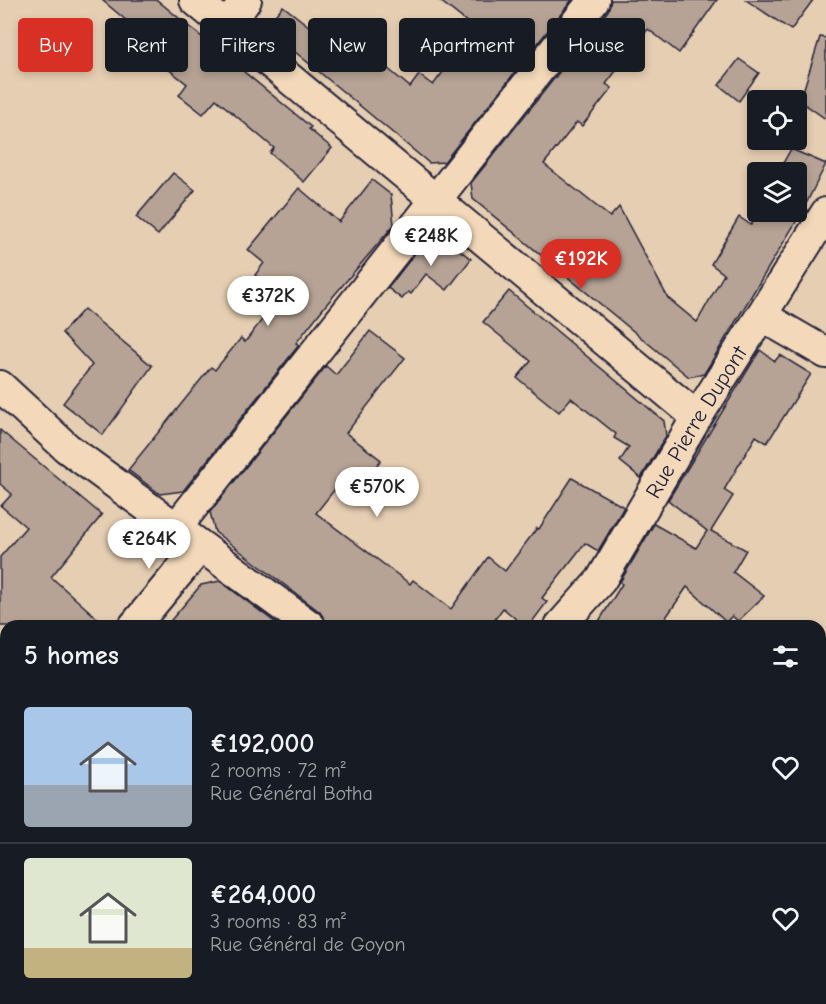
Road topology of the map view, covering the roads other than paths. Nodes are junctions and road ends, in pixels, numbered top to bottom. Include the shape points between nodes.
1 (195, 0) edge
2 (246, 0) edge
3 (594, 0) edge
4 (216, 18) edge
5 (233, 18) edge
6 (281, 72) edge
7 (435, 201) junction
8 (826, 213) edge
9 (762, 316) junction
10 (826, 353) edge
11 (0, 386) edge
12 (697, 417) junction
13 (176, 528) junction
14 (200, 547) junction
15 (139, 620) edge
16 (302, 620) edge
17 (565, 620) edge

1 - 4 street
2 - 5 street
3 - 7 street
6 - 7 street
7 - 12 street
7 - 13 street
8 - 9 street, Rue Pierre Dupont
9 - 10 street
9 - 12 street, Rue Pierre Dupont
11 - 13 street via 67,448
12 - 17 street, Rue Pierre Dupont via 601,580
13 - 14 street
14 - 15 street
14 - 16 street

